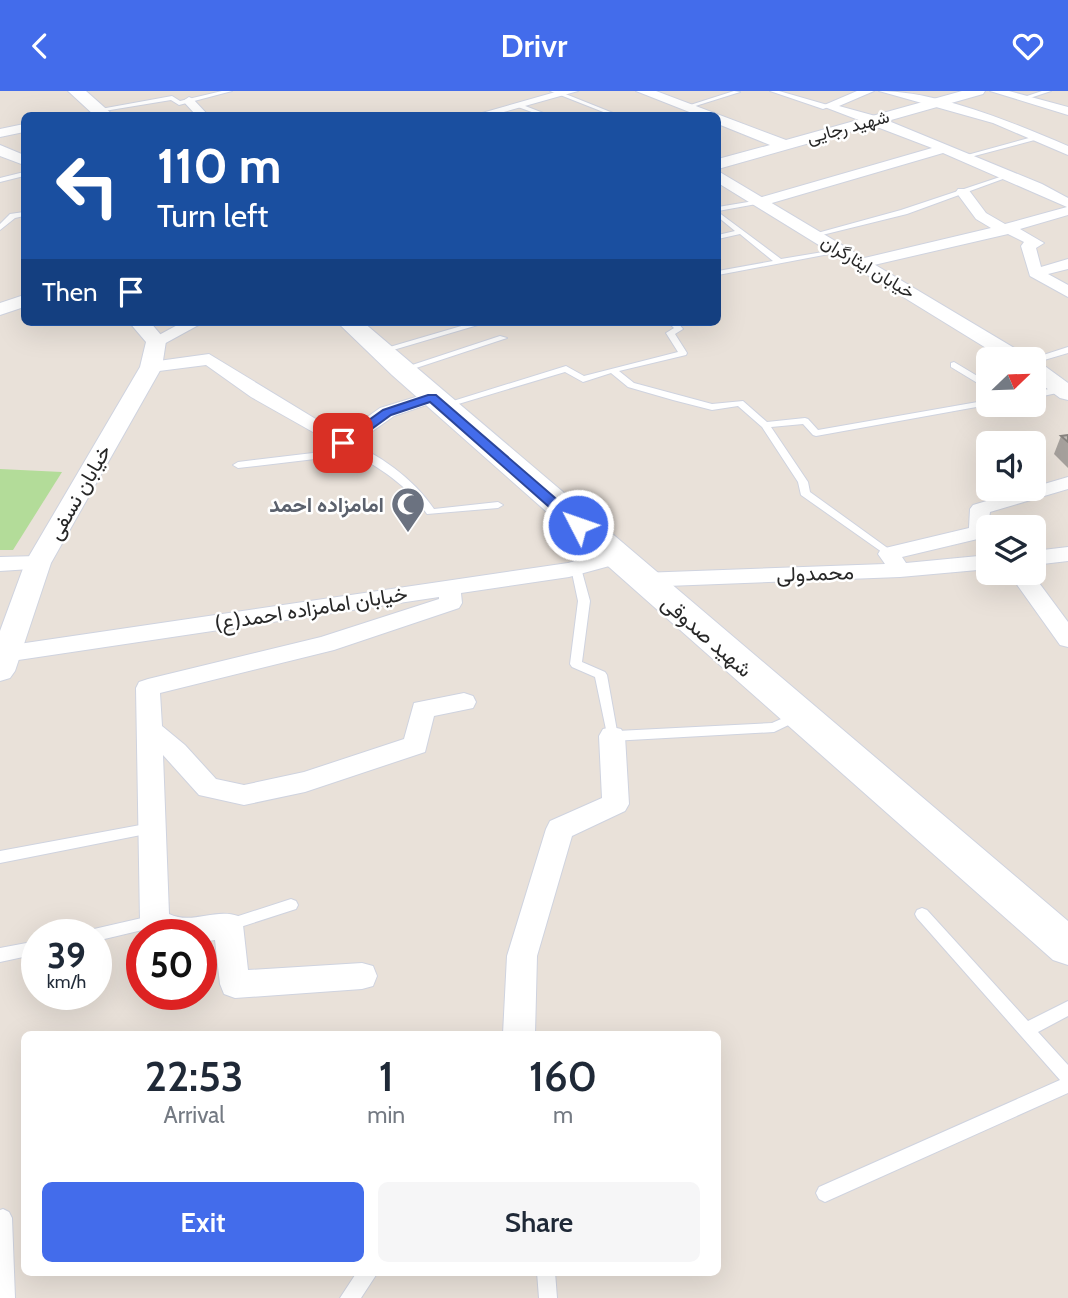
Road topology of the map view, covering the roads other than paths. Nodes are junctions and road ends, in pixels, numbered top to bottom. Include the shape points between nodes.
1 (76, 91) edge
2 (229, 91) edge
3 (508, 91) edge
4 (643, 91) edge
5 (737, 91) edge
6 (773, 91) edge
7 (868, 91) edge
8 (885, 91) edge
9 (973, 91) edge
10 (996, 91) edge
11 (1048, 91) edge
12 (562, 92) edge
13 (1024, 98) junction
14 (189, 101) junction
15 (534, 102) junction
16 (932, 104) junction
17 (520, 106) junction
18 (828, 106) junction
19 (687, 107) junction
20 (1068, 111) edge
21 (96, 112) edge
22 (102, 112) edge
23 (199, 112) edge
24 (494, 112) edge
25 (536, 112) edge
26 (608, 112) edge
27 (701, 112) edge
28 (721, 120) edge
29 (873, 121) junction
30 (21, 129) edge
31 (0, 133) edge
32 (1040, 137) junction
33 (784, 145) junction
34 (943, 149) junction
35 (0, 150) edge
36 (1068, 151) edge
37 (963, 157) junction
38 (21, 158) edge
39 (721, 163) edge
40 (21, 175) edge
41 (1008, 176) junction
42 (721, 179) edge
43 (0, 180) edge
44 (963, 192) junction
45 (760, 202) junction
46 (1068, 203) edge
47 (721, 211) edge
48 (1068, 211) edge
49 (21, 215) edge
50 (721, 215) edge
51 (0, 228) edge
52 (1007, 229) junction
53 (741, 232) junction
54 (814, 235) junction
55 (721, 236) edge
56 (841, 251) junction
57 (778, 261) junction
58 (861, 263) junction
59 (1068, 264) edge
60 (721, 272) edge
61 (1035, 273) junction
62 (1068, 292) edge
63 (21, 302) edge
64 (0, 309) edge
65 (143, 326) edge
66 (188, 326) edge
67 (353, 326) edge
68 (474, 326) edge
69 (676, 326) edge
70 (503, 338) dead end
71 (156, 341) junction
72 (999, 347) edge
73 (1068, 350) edge
74 (1046, 356) edge
75 (390, 361) junction
76 (954, 365) dead end
77 (151, 367) junction
78 (612, 370) junction
79 (1046, 377) edge
80 (976, 379) edge
81 (1066, 391) edge
82 (1046, 394) edge
83 (437, 402) junction
84 (976, 405) edge
85 (765, 425) junction
86 (343, 443) junction
87 (239, 464) dead end
88 (1068, 483) edge
89 (498, 505) dead end
90 (981, 515) edge
91 (976, 539) edge
92 (1068, 554) edge
93 (615, 557) junction
94 (1046, 557) edge
95 (894, 562) junction
96 (976, 562) edge
97 (38, 563) junction
98 (0, 564) edge
99 (576, 568) junction
100 (641, 580) junction
101 (1028, 585) edge
102 (449, 588) junction
103 (1068, 639) edge
104 (3, 663) edge
105 (464, 702) dead end
106 (798, 716) junction
107 (148, 729) junction
108 (612, 736) junction
109 (151, 828) junction
110 (0, 857) edge
111 (292, 905) dead end
112 (922, 914) dead end
113 (155, 919) edge
114 (228, 925) junction
115 (217, 927) edge
116 (1068, 947) edge
117 (21, 950) edge
118 (0, 955) edge
119 (362, 976) dead end
120 (1068, 1008) edge
121 (1026, 1030) junction
122 (519, 1031) edge
123 (1068, 1077) edge
124 (1068, 1085) edge
125 (825, 1193) dead end
126 (4, 1217) dead end
127 (366, 1276) edge
128 (546, 1276) edge
129 (6, 1298) edge
130 (349, 1298) edge
131 (548, 1298) edge

1 - 21 main road
2 - 14 lane
3 - 15 street
4 - 19 street
5 - 19 lane
6 - 18 lane
7 - 18 street
8 - 16 street
9 - 16 street, شهید رجایی
10 - 13 street
11 - 13 lane
12 - 15 street
12 - 26 lane
13 - 20 street
14 - 22 lane via 179,103 172,98
14 - 23 street
15 - 17 street
16 - 29 street, شهید رجایی
16 - 32 street via 997,120
17 - 24 street
17 - 25 lane
18 - 29 street
19 - 27 street
28 - 33 street
29 - 33 street, شهید رجایی
29 - 34 street
30 - 31 street
32 - 36 street
32 - 37 lane
33 - 39 street, شهید رجایی
34 - 37 street
34 - 45 street
35 - 38 street
37 - 41 street
40 - 43 lane
41 - 44 lane
41 - 46 street
42 - 45 street, خیابان ایثارگران
44 - 52 street via 981,216
44 - 54 lane
45 - 47 lane
45 - 54 street, خیابان ایثارگران
48 - 52 street
49 - 51 lane
50 - 53 lane
52 - 58 street
52 - 61 street via 1037,243 1028,246
53 - 55 lane
53 - 57 lane
54 - 56 street, خیابان ایثارگران
56 - 57 lane
56 - 58 street, خیابان ایثارگران
57 - 60 lane
58 - 72 street, خیابان ایثارگران
59 - 61 street
61 - 62 street
63 - 64 street
65 - 71 street
66 - 71 street
67 - 75 main road, شهید صدوقی
68 - 75 lane
69 - 78 lane via 679,329 670,333 683,353
70 - 75 lane
71 - 77 street, خیابان نسفی
73 - 74 lane
75 - 83 main road, شهید صدوقی
76 - 80 lane
77 - 86 street via 209,359
77 - 97 street, خیابان نسفی
78 - 83 lane via 583,379 566,369
78 - 85 lane via 631,386 676,398 712,407 740,403
79 - 81 street
81 - 82 lane
83 - 86 street via 387,412
83 - 93 main road, شهید صدوقی
84 - 85 lane via 816,433 805,421
85 - 95 lane via 803,482 804,493
86 - 87 lane via 315,456
86 - 89 lane via 404,478 431,512
88 - 90 street via 980,509
91 - 95 street
92 - 94 street
93 - 99 street, خیابان امامزاده احمد(ع)
93 - 100 main road, شهید صدوقی
95 - 96 street, محمدولی
95 - 100 street, محمدولی
97 - 98 street
97 - 104 street, خیابان نسفی
99 - 102 street, خیابان امامزاده احمد(ع)
99 - 108 lane via 584,601 576,664 601,675
100 - 106 main road, شهید صدوقی
101 - 103 street
102 - 104 street, خیابان امامزاده احمد(ع)
102 - 107 street via 451,603 376,628 148,688
105 - 107 street via 423,709 416,745 305,782 244,795 208,788
106 - 108 lane via 774,727
106 - 116 main road, شهید صدوقی
107 - 109 street
108 - 122 street via 616,804 560,829 522,956
109 - 110 lane
109 - 113 street
111 - 114 lane
112 - 121 lane
114 - 115 street
114 - 119 street via 235,984
117 - 118 lane
120 - 121 lane
121 - 123 lane
124 - 125 lane
126 - 129 lane
127 - 130 lane
128 - 131 lane

